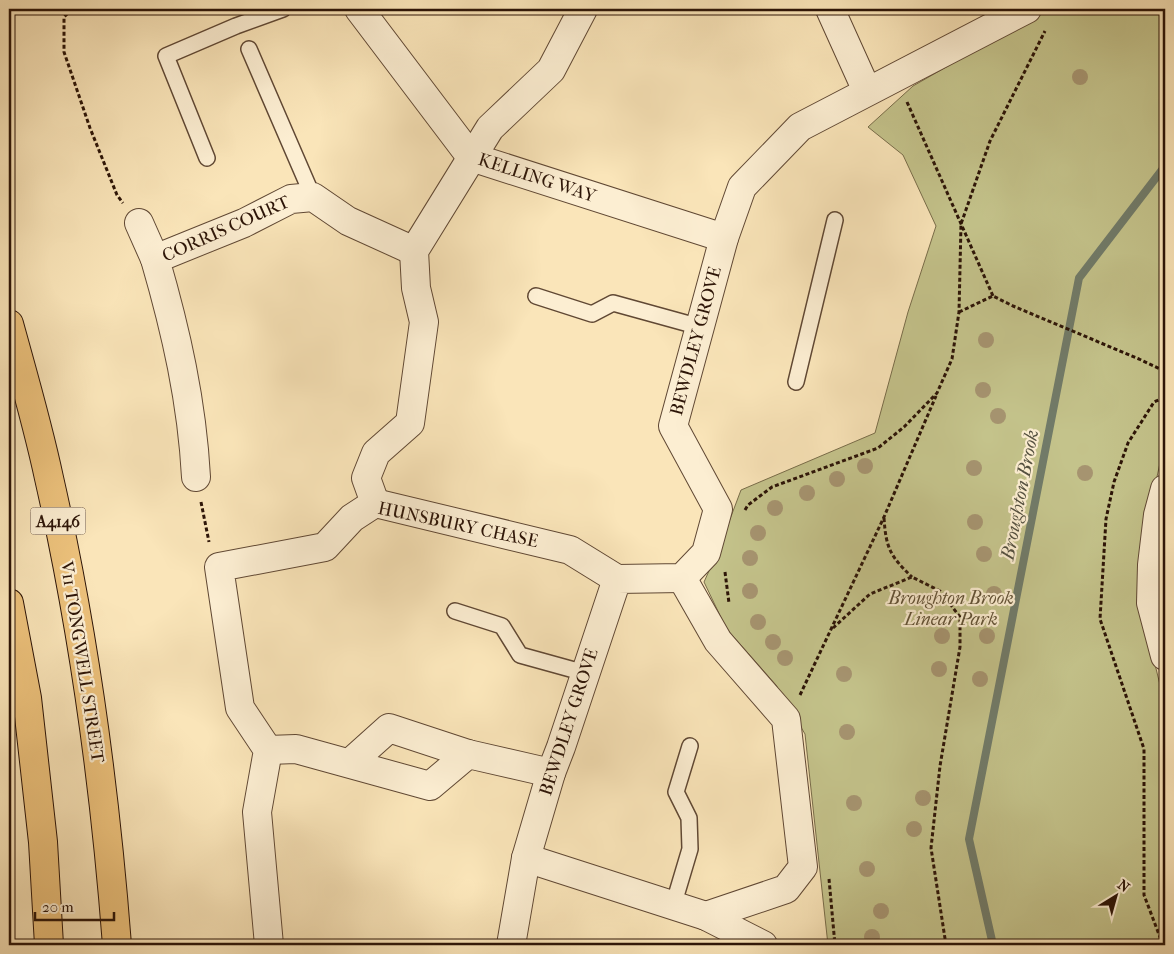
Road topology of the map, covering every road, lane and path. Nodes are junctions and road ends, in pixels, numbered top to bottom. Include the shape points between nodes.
1 (72, 9) edge
2 (283, 9) edge
3 (359, 9) edge
4 (583, 9) edge
5 (830, 9) edge
6 (1037, 18) edge
7 (249, 49) dead end
8 (896, 78) junction
9 (867, 91) junction
10 (471, 157) junction
11 (207, 158) dead end
12 (313, 197) junction
13 (834, 220) dead end
14 (139, 223) joint
15 (962, 224) junction
16 (724, 238) junction
17 (414, 251) junction
18 (155, 259) junction
19 (536, 296) dead end
20 (993, 296) junction
21 (959, 312) junction
22 (9, 324) edge
23 (700, 327) junction
24 (1165, 380) edge
25 (796, 382) dead end
26 (937, 393) junction
27 (1165, 397) edge
28 (196, 477) joint
29 (1165, 489) edge
30 (375, 503) junction
31 (744, 512) dead end
32 (884, 517) junction
33 (215, 558) junction
34 (725, 567) dead end
35 (912, 577) junction
36 (682, 578) junction
37 (616, 579) junction
38 (9, 603) edge
39 (730, 610) dead end
40 (455, 611) dead end
41 (833, 628) junction
42 (1165, 656) edge
43 (585, 673) junction
44 (798, 700) dead end
45 (690, 746) dead end
46 (268, 750) junction
47 (468, 754) junction
48 (350, 763) junction
49 (552, 773) junction
50 (9, 834) edge
51 (526, 858) junction
52 (828, 877) dead end
53 (673, 906) junction
54 (706, 916) junction
55 (9, 918) edge
56 (49, 945) edge
57 (117, 945) edge
58 (269, 945) edge
59 (511, 945) edge
60 (763, 945) edge
61 (835, 945) edge
62 (946, 945) edge
63 (1163, 945) edge

1 - 14 path via 64,17 64,52 117,195
2 - 11 lane via 166,56
3 - 10 street, KELLING WAY
4 - 10 street via 552,70 490,128
5 - 9 street
6 - 8 street, BEWDLEY GROVE
6 - 15 path
7 - 12 lane
8 - 9 street, BEWDLEY GROVE
8 - 15 path
9 - 16 street, BEWDLEY GROVE via 800,127 742,187
10 - 16 street, KELLING WAY
10 - 17 street
12 - 17 street, CORRIS COURT via 348,220
12 - 18 street, CORRIS COURT via 291,199 244,223
13 - 25 lane
14 - 18 street
15 - 20 path
15 - 21 path
16 - 23 street, BEWDLEY GROVE
17 - 30 street via 416,288 424,322 410,423 376,453 366,478
18 - 28 street, CORRIS COURT via 182,362 193,430
19 - 23 lane via 592,314 613,303
20 - 21 path
20 - 24 path via 1160,369
21 - 26 path via 952,359
22 - 57 highway, V11 TONGWELL STREET / A4146 via 49,477 74,601 94,720
23 - 36 street, BEWDLEY GROVE via 673,426 718,509 706,553
26 - 31 path via 904,428 878,448 772,487 748,505
26 - 32 path
27 - 63 path via 1154,402 1128,443 1114,482 1106,519 1100,619 1144,749 1144,895
28 - 33 path
29 - 42 street via 1158,515 1151,603
30 - 33 street, HUNSBURY CHASE via 352,518 325,547
30 - 37 street, HUNSBURY CHASE via 570,550
32 - 35 path via 885,538 895,561
32 - 41 path
33 - 46 street via 240,708
34 - 39 path
35 - 41 path via 870,594
35 - 62 path via 940,591 960,617 960,646 940,766 931,848
36 - 37 street
36 - 54 street via 718,641 786,719 803,867 786,889
37 - 43 street, BEWDLEY GROVE
38 - 56 highway via 29,717 43,842
40 - 43 lane via 502,626 520,654
41 - 44 path
43 - 49 street, BEWDLEY GROVE
45 - 53 lane via 676,792 689,818 690,849
46 - 48 street via 296,750
46 - 58 street via 257,812
47 - 48 street via 430,786
47 - 48 street via 389,728
47 - 49 street
49 - 51 street, BEWDLEY GROVE
50 - 55 path via 13,871
51 - 53 street
51 - 59 street, BEWDLEY GROVE
52 - 61 path
53 - 54 street
54 - 60 street

